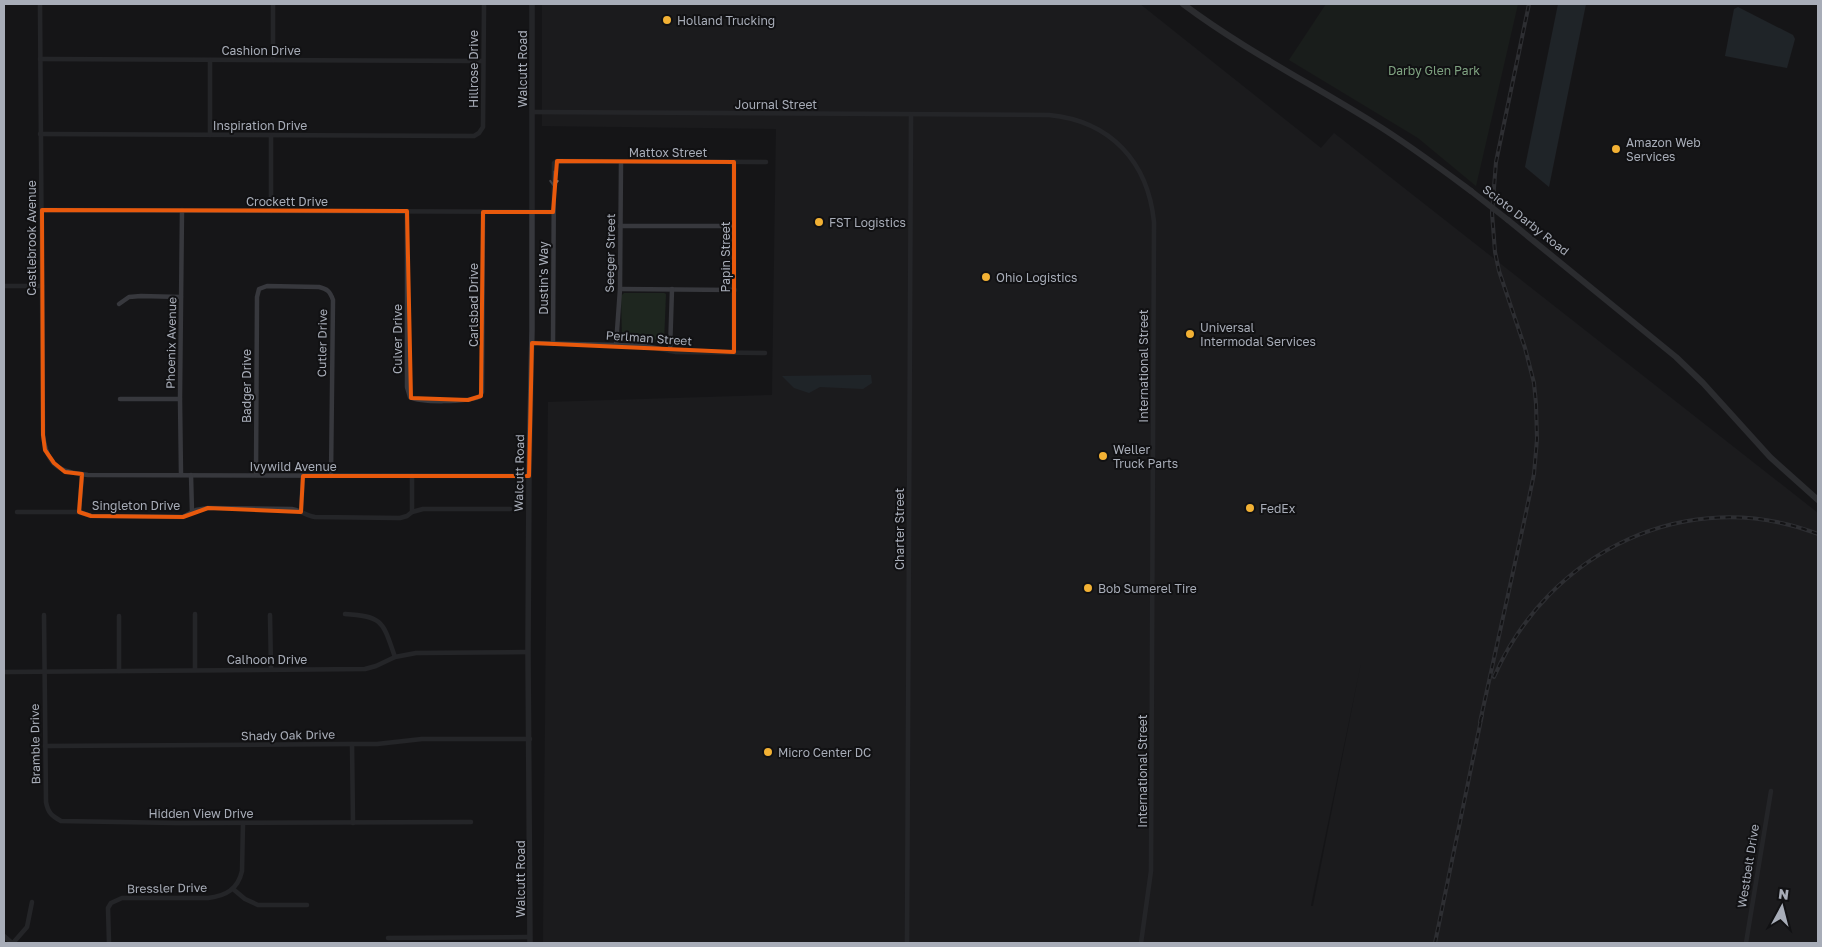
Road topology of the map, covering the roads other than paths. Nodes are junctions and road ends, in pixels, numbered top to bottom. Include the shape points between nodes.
1 (40, 4) edge
2 (273, 4) edge
3 (484, 4) edge
4 (532, 4) edge
5 (1183, 4) edge
6 (40, 59) junction
7 (210, 60) junction
8 (272, 60) junction
9 (483, 61) junction
10 (532, 112) junction
11 (1021, 114) joint
12 (911, 115) junction
13 (479, 133) joint
14 (40, 134) junction
15 (210, 135) junction
16 (271, 136) junction
17 (570, 161) joint
18 (621, 162) junction
19 (734, 162) junction
20 (766, 162) dead end
21 (42, 210) junction
22 (182, 210) junction
23 (271, 211) junction
24 (407, 211) junction
25 (483, 212) junction
26 (532, 212) junction
27 (553, 212) junction
28 (620, 226) junction
29 (734, 226) junction
30 (4, 286) edge
31 (42, 286) junction
32 (620, 289) junction
33 (672, 289) junction
34 (735, 290) junction
35 (181, 297) junction
36 (257, 297) joint
37 (118, 304) dead end
38 (532, 344) junction
39 (553, 344) junction
40 (616, 345) junction
41 (670, 351) junction
42 (734, 352) junction
43 (765, 352) dead end
44 (478, 397) joint
45 (120, 399) dead end
46 (180, 400) junction
47 (58, 467) joint
48 (82, 474) junction
49 (181, 475) junction
50 (191, 475) junction
51 (256, 475) junction
52 (303, 476) junction
53 (331, 476) junction
54 (412, 476) junction
55 (529, 476) junction
56 (1818, 500) edge
57 (510, 509) dead end
58 (17, 512) dead end
59 (79, 512) junction
60 (192, 512) junction
61 (301, 512) junction
62 (412, 512) junction
63 (195, 614) dead end
64 (345, 614) dead end
65 (44, 615) dead end
66 (270, 615) dead end
67 (119, 616) dead end
68 (528, 652) junction
69 (395, 657) junction
70 (271, 669) junction
71 (44, 670) junction
72 (119, 670) junction
73 (195, 670) junction
74 (4, 672) edge
75 (530, 739) junction
76 (352, 744) junction
77 (45, 746) junction
78 (1771, 791) dead end
79 (51, 816) joint
80 (353, 822) junction
81 (472, 822) dead end
82 (243, 823) junction
83 (233, 889) junction
84 (32, 902) dead end
85 (307, 905) dead end
86 (4, 936) edge
87 (388, 938) dead end
88 (530, 940) edge
89 (12, 943) edge
90 (109, 943) edge
91 (907, 943) edge
92 (1141, 943) edge
93 (1746, 943) edge

1 - 6 street, Castlebrook Avenue
2 - 8 street
3 - 9 street, Hillrose Drive
4 - 10 street, Walcutt Road
5 - 56 main road, Scioto Darby Road, bridge via 1241,44 1382,128 1472,191 1676,357 1770,457
6 - 7 street, Cashion Drive
6 - 14 street, Castlebrook Avenue
7 - 8 street, Cashion Drive
7 - 15 street
8 - 9 street, Cashion Drive
9 - 13 street, Hillrose Drive via 483,127
10 - 12 street, Journal Street
10 - 26 street, Walcutt Road
11 - 12 street, Journal Street
11 - 92 street, International Street via 1066,117 1088,124 1110,137 1138,168 1150,194 1153,212 1151,866
12 - 91 street, Charter Street
13 - 16 street, Inspiration Drive via 474,136
14 - 15 street, Inspiration Drive
14 - 21 street, Castlebrook Avenue
15 - 16 street, Inspiration Drive
16 - 23 street
17 - 18 street, Mattox Street
17 -> 27 street, Dustin's Way via 554,164
18 - 19 street, Mattox Street
18 - 28 street, Seeger Street
19 - 20 street, Mattox Street
19 - 29 street, Papin Street
21 - 22 street, Crockett Drive
21 - 31 street, Castlebrook Avenue
22 - 23 street, Crockett Drive
22 - 35 street, Phoenix Avenue
23 - 24 street, Crockett Drive
24 - 25 street, Crockett Drive
24 - 44 street, Culver Drive via 408,392 418,400
25 - 26 street, Crockett Drive
25 - 44 street, Carlsbad Drive via 483,386
26 - 27 street
26 - 38 street, Walcutt Road
27 - 39 street, Dustin's Way
28 - 29 street
28 - 32 street, Seeger Street
29 - 34 street, Papin Street
30 - 31 street
31 - 47 street, Castlebrook Avenue via 43,435 45,450
32 - 33 street
32 - 40 street, Seeger Street
33 - 34 street
33 - 41 street
34 - 42 street, Papin Street
35 - 37 street via 141,296
35 - 46 street, Phoenix Avenue
36 - 51 street, Badger Drive
36 - 53 street, Cutler Drive via 259,289 267,286 319,287 331,293
38 - 39 street, Perlman Street
38 - 55 street, Walcutt Road
39 - 40 street, Perlman Street
40 - 41 street, Perlman Street
41 - 42 street, Perlman Street
42 - 43 street, Perlman Street
45 - 46 street
46 - 49 street, Phoenix Avenue
47 - 48 street, Ivywild Avenue via 65,472
48 - 49 street, Ivywild Avenue
48 - 59 street, Singleton Drive
49 - 50 street, Ivywild Avenue
50 - 51 street, Ivywild Avenue
50 - 60 street, Singleton Drive
51 - 52 street, Ivywild Avenue
52 - 53 street, Ivywild Avenue
52 - 61 street
53 - 54 street, Ivywild Avenue
54 - 55 street, Ivywild Avenue
54 - 62 street
55 - 68 street, Walcutt Road
57 - 62 street, Singleton Drive via 423,509
58 - 59 street, Singleton Drive
59 - 60 street, Singleton Drive via 91,516 183,517
60 - 61 street, Singleton Drive via 208,508 292,509
61 - 62 street, Singleton Drive via 315,517 392,518
63 - 73 street
64 - 69 street via 368,616 380,622
65 - 71 street, Bramble Drive
66 - 70 street
67 - 72 street
68 - 69 street, Calhoon Drive via 416,653
68 - 75 street, Walcutt Road
69 - 70 street, Calhoon Drive via 364,669
70 - 73 street, Calhoon Drive
71 - 72 street, Calhoon Drive
71 - 74 street, Calhoon Drive
71 - 77 street, Bramble Drive
72 - 73 street, Calhoon Drive
75 - 76 street, Shady Oak Drive via 422,739
75 - 88 street, Walcutt Road
76 - 77 street, Shady Oak Drive
76 - 80 street
77 - 79 street, Bramble Drive via 46,802
78 - 93 street, Westbelt Drive
79 - 82 street, Hidden View Drive via 72,822
80 - 81 street, Hidden View Drive
80 - 82 street, Hidden View Drive
82 - 83 street via 242,871
83 - 85 street via 245,900 258,905
83 - 90 street, Bressler Drive via 222,896 208,898 116,900 108,908
84 - 89 street via 27,927
86 - 89 street
87 - 88 street

